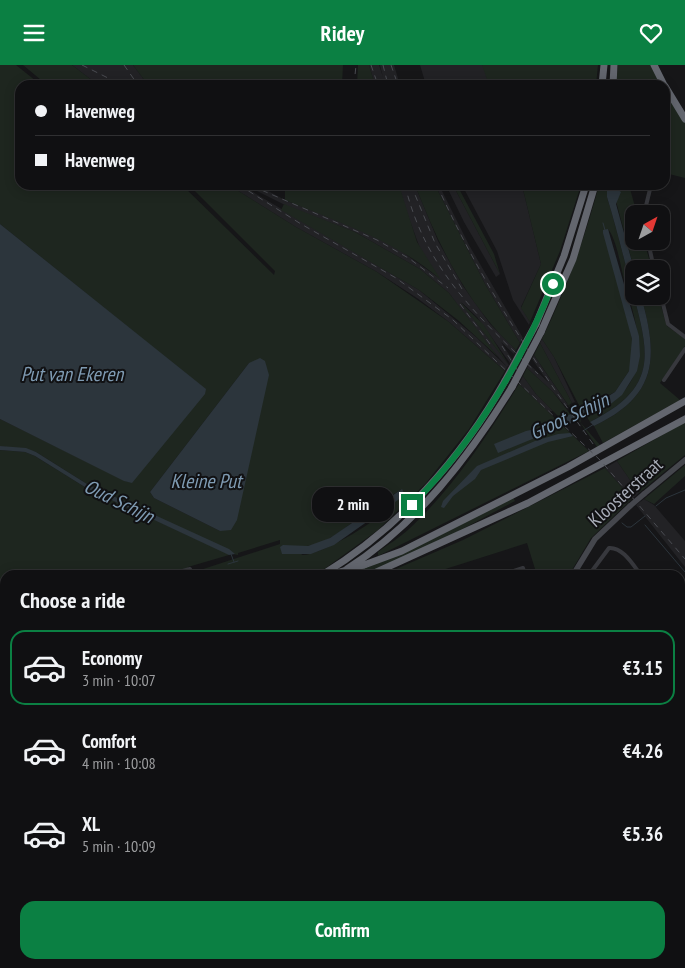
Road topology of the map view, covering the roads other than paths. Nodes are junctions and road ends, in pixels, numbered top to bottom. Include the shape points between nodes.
1 (604, 65) edge
2 (614, 65) edge
3 (654, 65) edge
4 (602, 80) edge
5 (613, 80) edge
6 (662, 80) edge
7 (670, 94) edge
8 (685, 119) edge
9 (584, 190) edge
10 (594, 190) edge
11 (650, 190) edge
12 (646, 205) edge
13 (663, 305) edge
14 (685, 337) edge
15 (685, 349) edge
16 (664, 380) dead end
17 (685, 401) edge
18 (685, 419) edge
19 (685, 460) edge
20 (190, 569) dead end
21 (186, 570) edge
22 (329, 570) edge
23 (340, 570) edge
24 (344, 570) edge
25 (381, 570) edge
26 (577, 570) edge
27 (593, 570) edge
28 (637, 570) edge

1 - 4 highway
2 - 5 highway
3 - 6 highway
7 - 8 highway
9 - 22 highway, bridge via 564,256 536,323 505,381 468,438 424,492 377,536
10 - 24 highway, bridge via 573,259 512,387 475,443 431,498 375,548
11 - 12 street
13 - 14 street via 668,324
15 - 16 street
17 - 23 highway, bridge via 568,467 402,551
18 - 25 highway via 528,503
19 - 26 main road, Kloosterstraat, bridge via 595,539
20 - 21 street
27 - 28 street via 612,547 623,553

